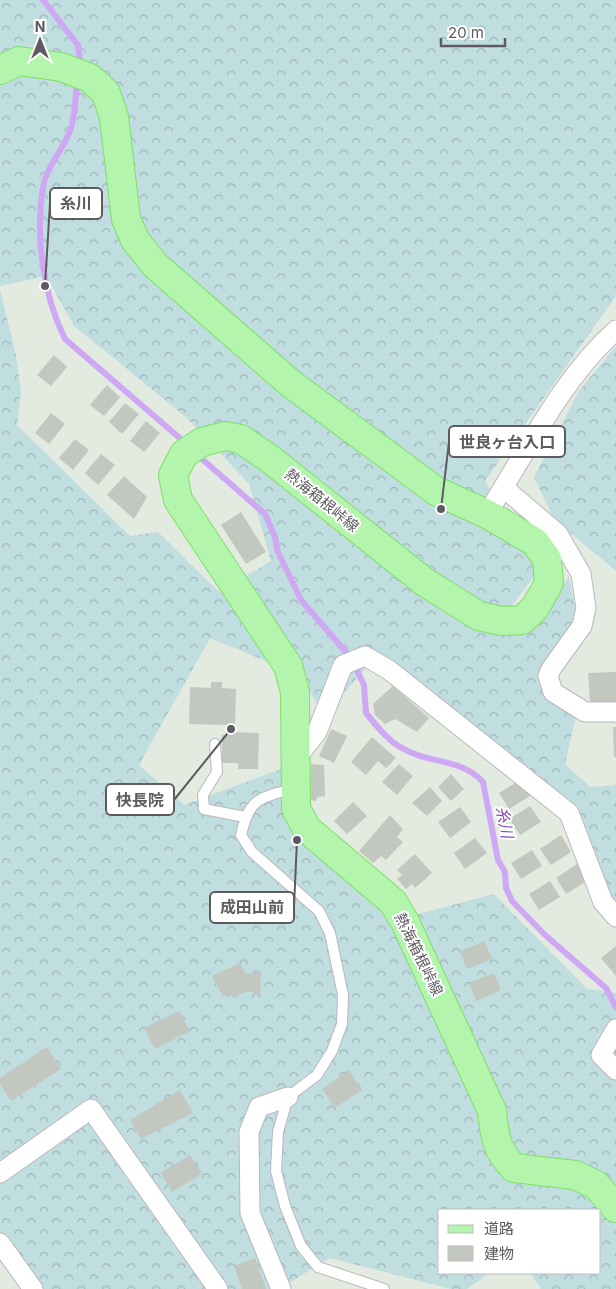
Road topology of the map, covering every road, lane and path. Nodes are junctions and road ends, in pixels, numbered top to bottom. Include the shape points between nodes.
1 (0, 70) edge
2 (616, 330) edge
3 (504, 488) junction
4 (488, 514) junction
5 (616, 712) edge
6 (215, 744) dead end
7 (297, 757) junction
8 (297, 788) junction
9 (245, 817) junction
10 (616, 917) edge
11 (616, 1029) edge
12 (616, 1070) edge
13 (288, 1097) junction
14 (0, 1173) edge
15 (616, 1208) edge
16 (0, 1242) edge
17 (33, 1289) edge
18 (218, 1289) edge
19 (281, 1289) edge
20 (384, 1289) edge

1 - 4 main road, 熱海箱根峠線 via 19,61 61,67 90,78 106,93 114,117 126,219 135,240 155,265 298,389 436,491
2 - 3 street via 595,349 564,391
3 - 4 street
3 - 5 street via 558,534 581,574 586,608 582,626 548,676 553,692 585,712
4 - 7 main road, 熱海箱根峠線 via 535,542 547,559 549,583 535,608 522,620 501,621 479,616 426,583 241,439 225,436 202,442 184,454 173,475 178,500 288,666 295,692
6 - 9 lane via 217,772 203,795 204,809
7 - 8 main road, 熱海箱根峠線
7 - 10 street via 317,732 343,665 365,656 389,670 569,813 603,902
8 - 9 lane via 256,801
8 - 15 main road, 熱海箱根峠線 via 296,809 307,830 393,902 405,922 492,1111 495,1141 501,1154 514,1168 575,1175 596,1185
9 - 13 lane via 242,836 252,852 319,911 330,933 343,995 342,1024 332,1051 317,1075
11 - 12 street via 601,1054
13 - 19 street via 259,1107 249,1132 250,1213
13 - 20 lane via 278,1132 276,1171 301,1246 318,1266
14 - 18 street via 91,1109
16 - 17 street

